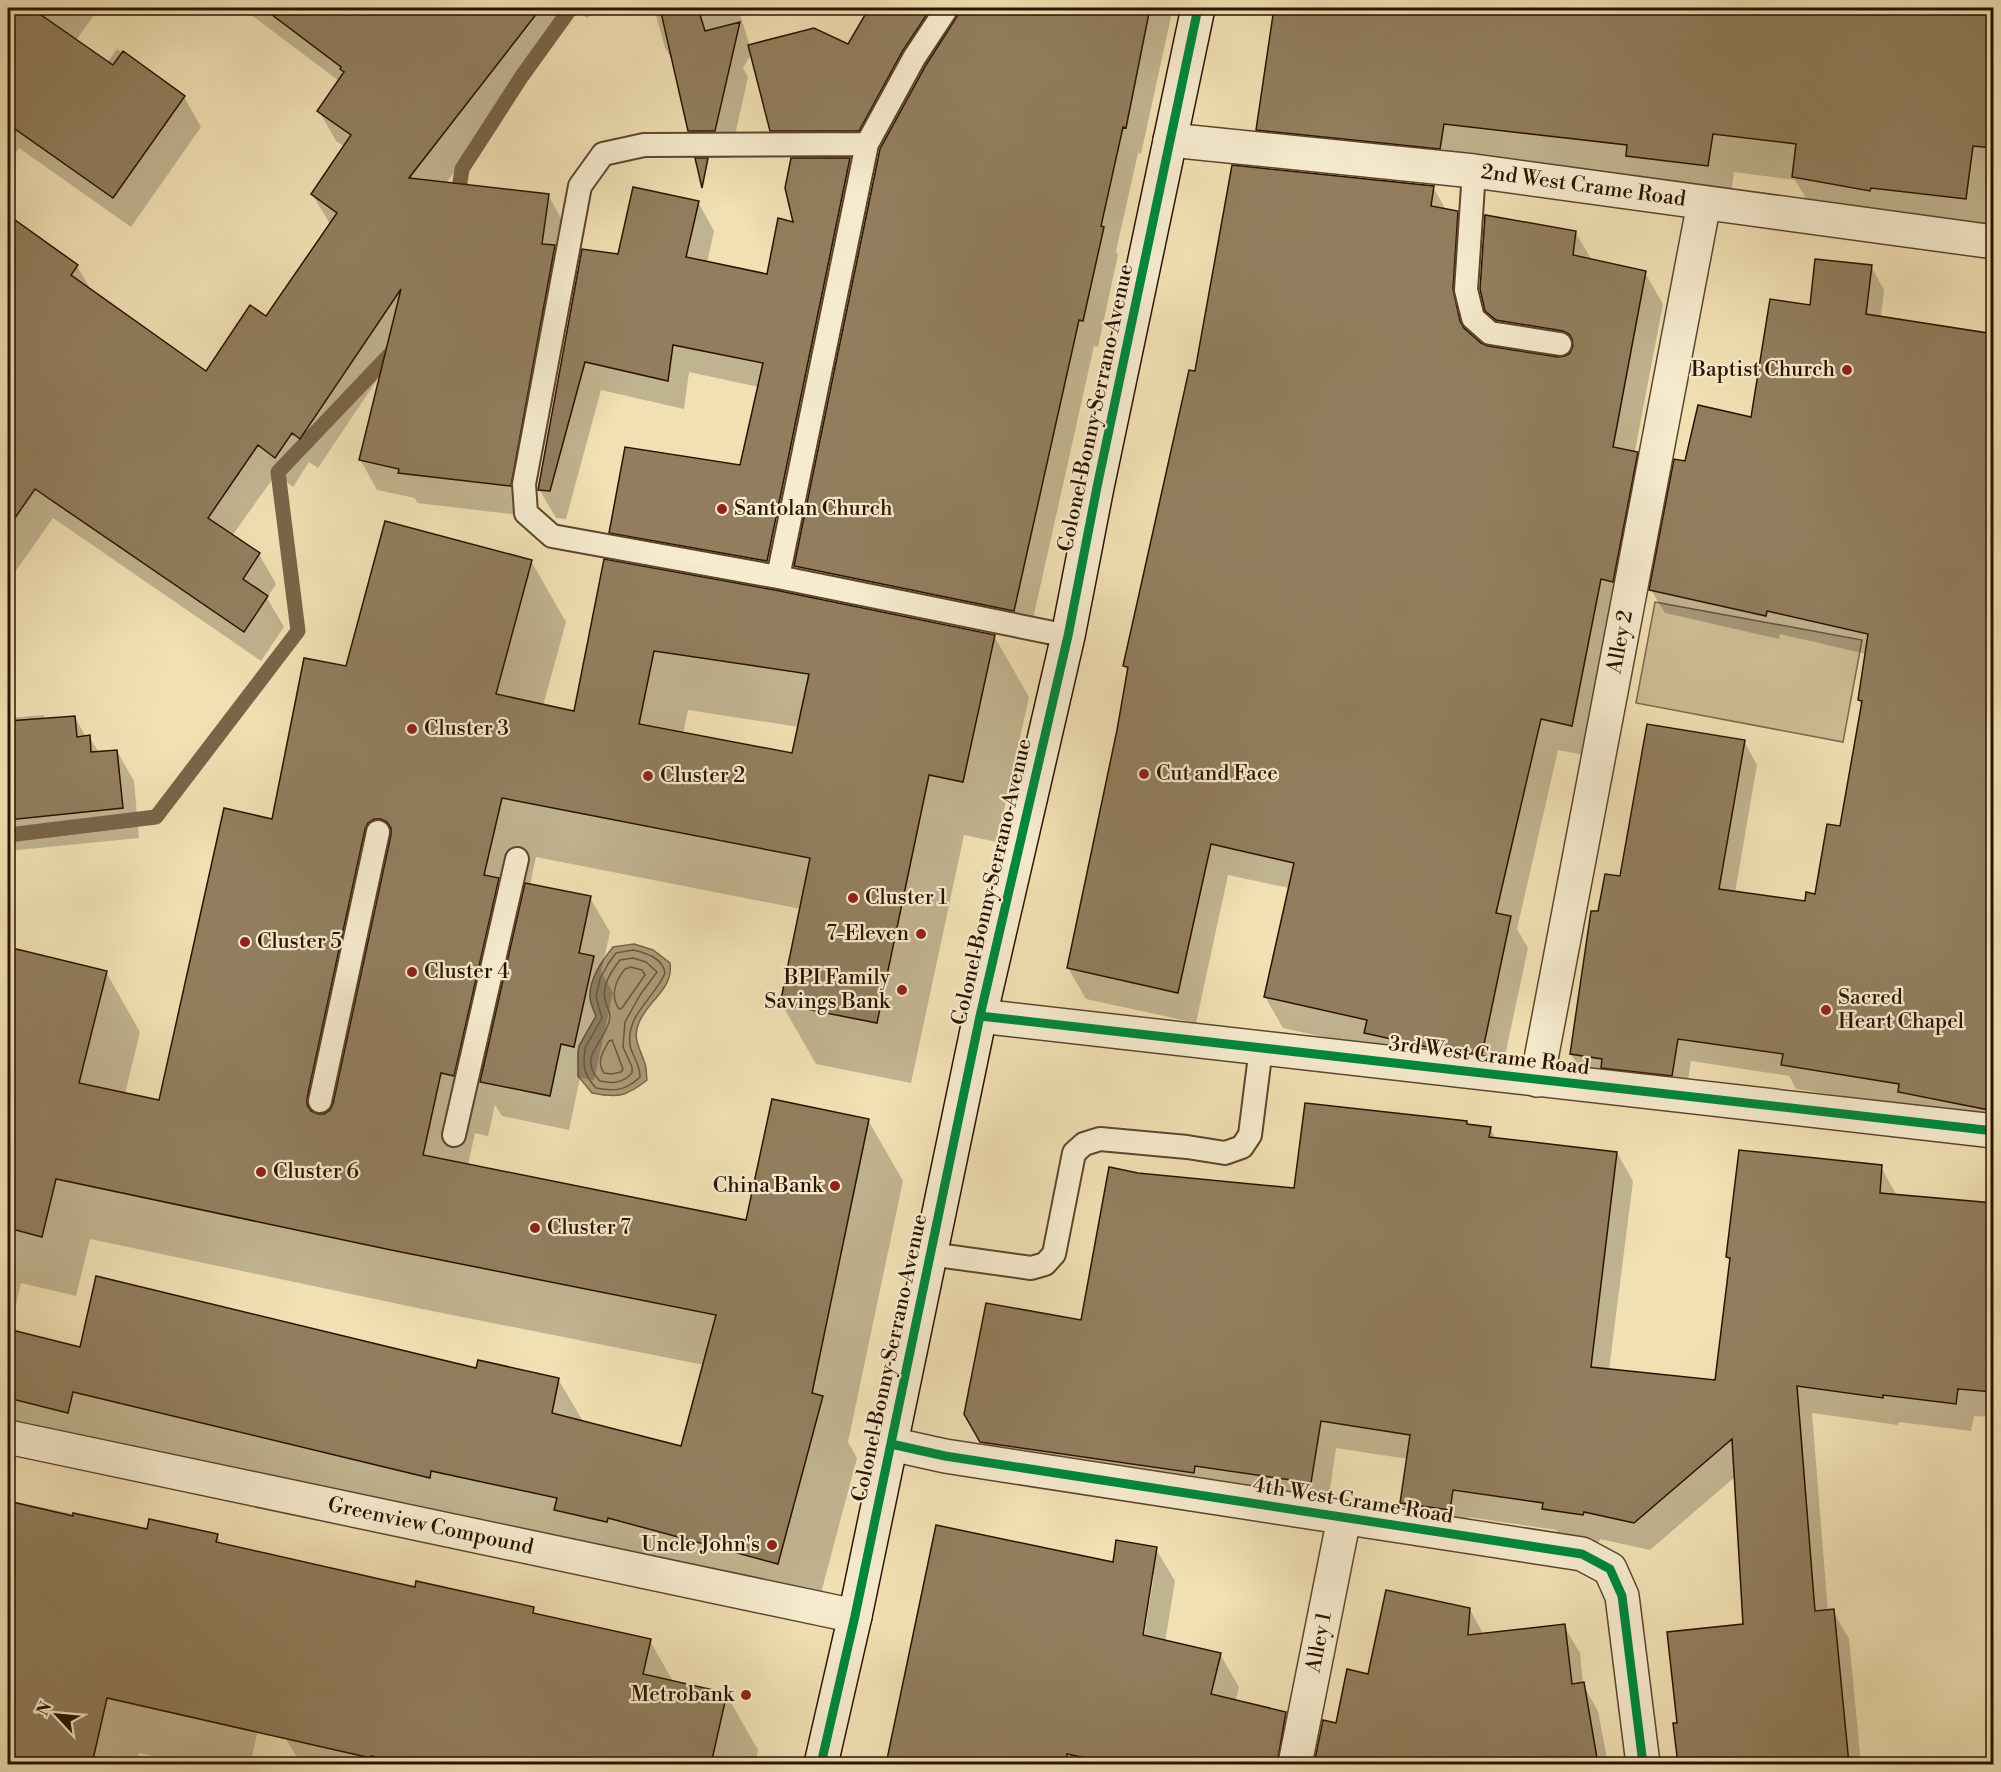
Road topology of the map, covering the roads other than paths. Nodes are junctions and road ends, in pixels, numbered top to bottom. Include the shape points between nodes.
1 (947, 8) edge
2 (1198, 8) edge
3 (1170, 140) junction
4 (867, 144) junction
5 (1474, 171) junction
6 (1704, 203) junction
7 (1994, 242) edge
8 (1560, 344) dead end
9 (778, 577) junction
10 (1068, 636) junction
11 (378, 832) dead end
12 (517, 859) dead end
13 (980, 1016) junction
14 (1261, 1048) junction
15 (1537, 1080) junction
16 (320, 1101) dead end
17 (1994, 1131) edge
18 (454, 1135) dead end
19 (930, 1254) junction
20 (8, 1437) edge
21 (891, 1444) junction
22 (1344, 1518) junction
23 (855, 1616) junction
24 (821, 1764) edge
25 (1295, 1764) edge
26 (1643, 1764) edge

1 - 4 lane via 914,58
2 - 3 street, Colonel Bonny Serrano Avenue
3 - 5 street, 2nd West Crame Road
3 - 10 street, Colonel Bonny Serrano Avenue
4 - 9 lane
4 - 9 lane via 644,145 603,154 580,186 524,484 526,513 552,536
5 - 6 street, 2nd West Crame Road
5 - 8 lane via 1466,290 1473,318 1490,333
6 - 7 street, 2nd West Crame Road
6 - 15 street, Alley 2
9 - 10 lane
10 - 13 street, Colonel Bonny Serrano Avenue
11 - 16 lane
12 - 18 lane
13 - 14 street, 3rd West Crame Road
13 - 19 street, Colonel Bonny Serrano Avenue
14 - 15 street, 3rd West Crame Road
14 - 19 lane via 1250,1135 1242,1147 1225,1153 1100,1139 1084,1144 1074,1153 1054,1254 1045,1264 1031,1269
15 - 17 street, 3rd West Crame Road
19 - 21 street, Colonel Bonny Serrano Avenue
20 - 23 street, Greenview Compound
21 - 22 street, 4th West Crame Road via 945,1456
21 - 23 street, Colonel Bonny Serrano Avenue
22 - 25 street, Alley 1
22 - 26 street, 4th West Crame Road via 1582,1554 1610,1569 1622,1596
23 - 24 street, Colonel Bonny Serrano Avenue

